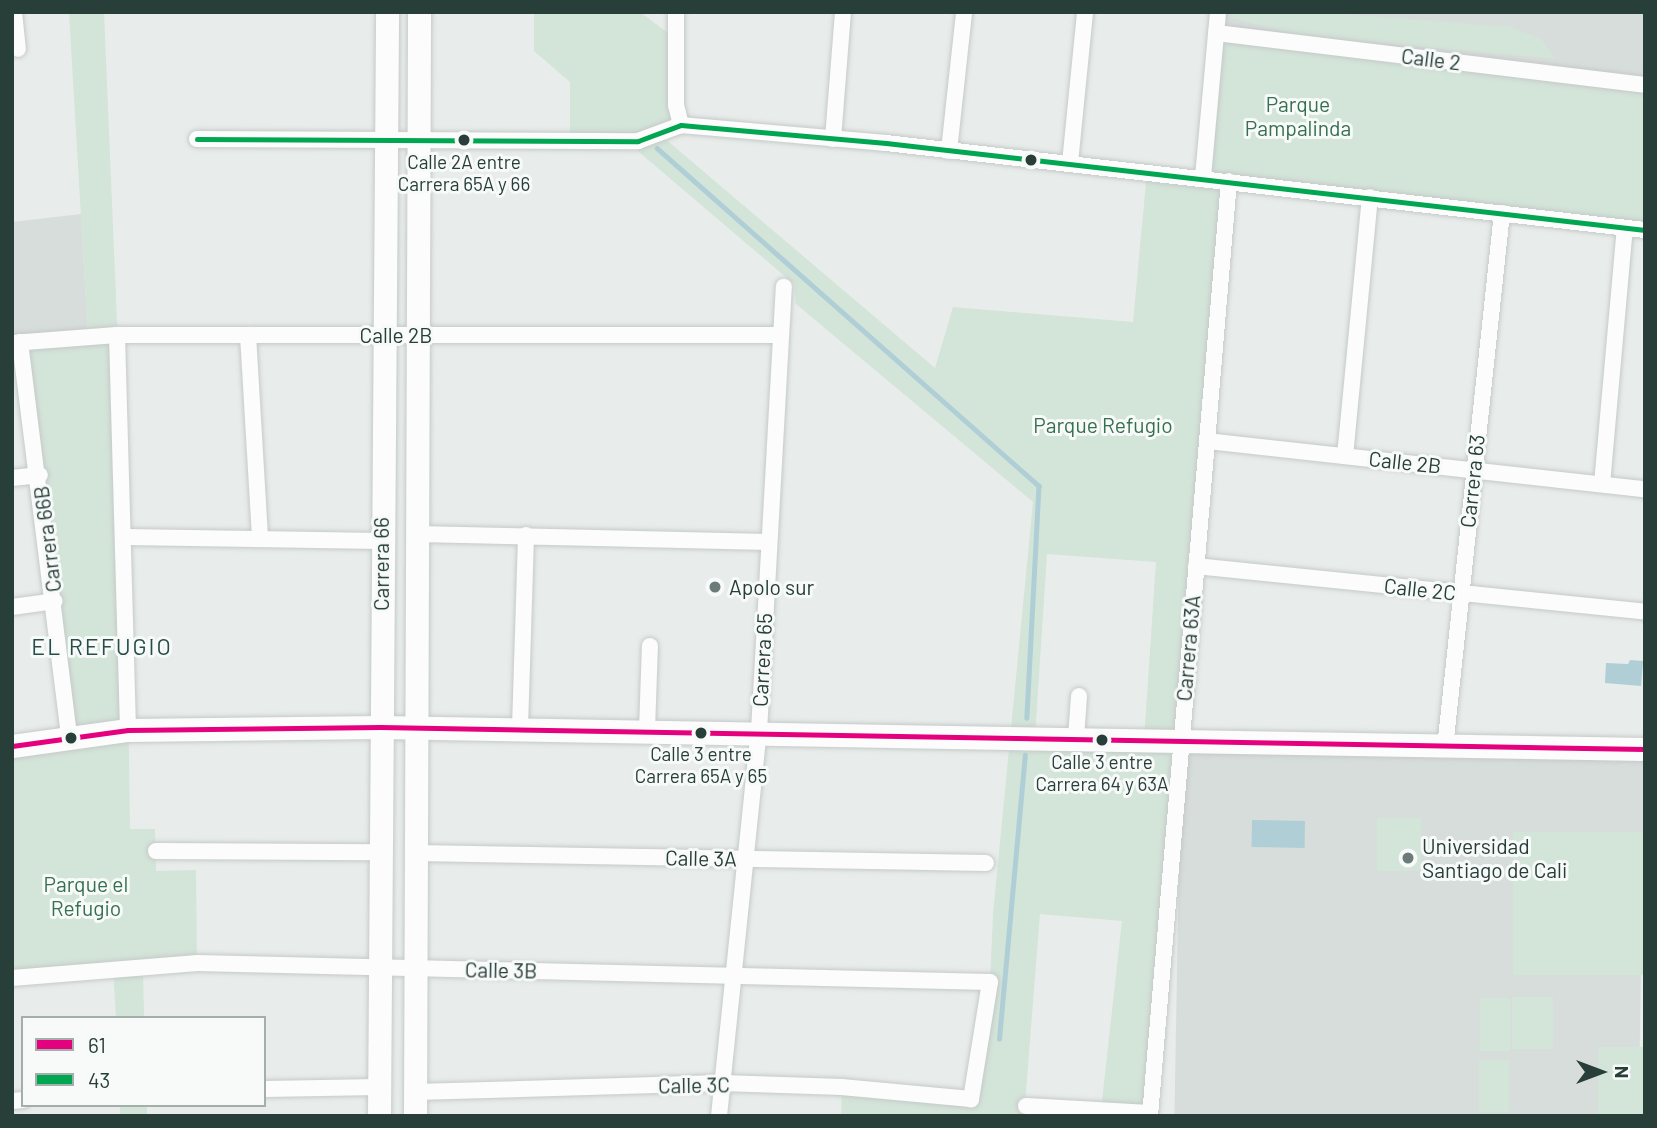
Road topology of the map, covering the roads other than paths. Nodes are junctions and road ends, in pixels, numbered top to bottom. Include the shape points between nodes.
1 (14, 12) edge
2 (387, 12) edge
3 (419, 12) edge
4 (676, 12) edge
5 (843, 12) edge
6 (964, 12) edge
7 (1085, 12) edge
8 (1218, 12) edge
9 (1216, 33) junction
10 (18, 49) dead end
11 (1645, 85) edge
12 (681, 125) junction
13 (197, 139) dead end
14 (385, 139) junction
15 (833, 139) junction
16 (418, 140) junction
17 (949, 151) junction
18 (1070, 163) junction
19 (1203, 177) junction
20 (1229, 181) junction
21 (1370, 197) junction
22 (1502, 213) junction
23 (1625, 228) junction
24 (1645, 230) edge
25 (784, 286) dead end
26 (117, 335) junction
27 (248, 335) junction
28 (382, 335) junction
29 (781, 335) junction
30 (418, 336) junction
31 (16, 343) edge
32 (1206, 440) junction
33 (1345, 456) junction
34 (1473, 470) junction
35 (40, 475) junction
36 (12, 478) edge
37 (1602, 484) junction
38 (1645, 489) edge
39 (417, 534) junction
40 (526, 535) junction
41 (126, 537) junction
42 (260, 539) junction
43 (381, 541) junction
44 (769, 542) junction
45 (1196, 566) junction
46 (1461, 593) junction
47 (55, 601) junction
48 (12, 607) edge
49 (1645, 612) edge
50 (650, 646) dead end
51 (1079, 696) dead end
52 (380, 727) junction
53 (520, 728) junction
54 (416, 729) junction
55 (128, 730) junction
56 (647, 730) junction
57 (759, 731) junction
58 (69, 736) junction
59 (1076, 738) junction
60 (1181, 741) junction
61 (12, 746) edge
62 (1445, 748) junction
63 (1645, 749) edge
64 (156, 851) dead end
65 (380, 852) junction
66 (416, 853) junction
67 (746, 858) junction
68 (986, 863) dead end
69 (380, 968) junction
70 (416, 968) junction
71 (733, 976) junction
72 (12, 978) edge
73 (722, 1083) junction
74 (379, 1087) junction
75 (266, 1088) edge
76 (415, 1092) junction
77 (971, 1099) joint
78 (1026, 1106) dead end
79 (1150, 1114) edge
80 (379, 1116) edge
81 (415, 1116) edge
82 (719, 1116) edge

1 - 10 street
2 - 14 main road, Carrera 66
3 - 16 main road, Carrera 66
4 - 12 street via 676,105
5 - 15 street
6 - 17 street
7 - 18 street
8 - 9 street
9 - 11 street, Calle 2
9 - 19 street
12 - 15 street
12 - 16 street via 638,141
13 - 14 street
14 - 16 street
14 - 28 main road, Carrera 66
15 - 17 street
16 - 30 main road, Carrera 66
17 - 18 street
18 - 19 street
19 - 20 street
20 - 21 street
20 - 32 street, Carrera 63A
21 - 22 street
21 - 33 street
22 - 23 street
22 - 34 street, Carrera 63
23 - 24 street
23 - 37 street
25 - 29 street, Carrera 65
26 - 27 street, Calle 2B
26 - 31 street, Calle 2B
26 - 41 street
27 - 28 street, Calle 2B
27 - 42 street
28 - 30 street, Calle 2B
28 - 43 main road, Carrera 66
29 - 30 street, Calle 2B
29 - 44 street, Carrera 65
30 - 39 main road, Carrera 66
31 - 35 street, Carrera 66B
32 - 33 street, Calle 2B
32 - 45 street, Carrera 63A
33 - 34 street, Calle 2B
34 - 37 street, Calle 2B
34 - 46 street, Carrera 63
35 - 36 street
35 - 47 street, Carrera 66B
37 - 38 street, Calle 2B
39 - 40 street
39 - 54 main road, Carrera 66
40 - 44 street
40 - 53 street
41 - 42 street
41 - 55 street
42 - 43 street
43 - 52 main road, Carrera 66
44 - 57 street, Carrera 65
45 - 46 street, Calle 2C
45 - 60 street, Carrera 63A
46 - 49 street, Calle 2C
46 - 62 street, Carrera 63
47 - 48 street
47 - 58 street, Carrera 66B
50 - 56 street
51 - 59 street
52 - 54 main road
52 - 55 main road
52 - 65 main road, Carrera 66
53 - 54 main road
53 - 56 main road
54 - 66 main road, Carrera 66
55 - 58 main road
56 - 57 main road
57 - 59 main road
57 - 67 street, Carrera 65
58 - 61 main road
59 - 60 main road
60 - 62 main road
60 - 79 street, Carrera 63A
62 - 63 main road
64 - 65 street
65 - 69 main road, Carrera 66
66 - 67 street, Calle 3A
66 - 70 main road, Carrera 66
67 - 68 street, Calle 3A
67 - 71 street, Carrera 65
69 - 70 street, Calle 3B
69 - 72 street, Calle 3B via 198,963
69 - 74 main road, Carrera 66
70 - 71 street, Calle 3B
70 - 76 main road, Carrera 66
71 - 73 street, Carrera 65
71 - 77 street, Calle 3B via 990,982
73 - 76 street, Calle 3C
73 - 77 street, Calle 3C via 842,1087
73 - 82 street, Carrera 65
74 - 75 street
74 - 80 main road, Carrera 66
76 - 81 main road, Carrera 66
78 - 79 street

